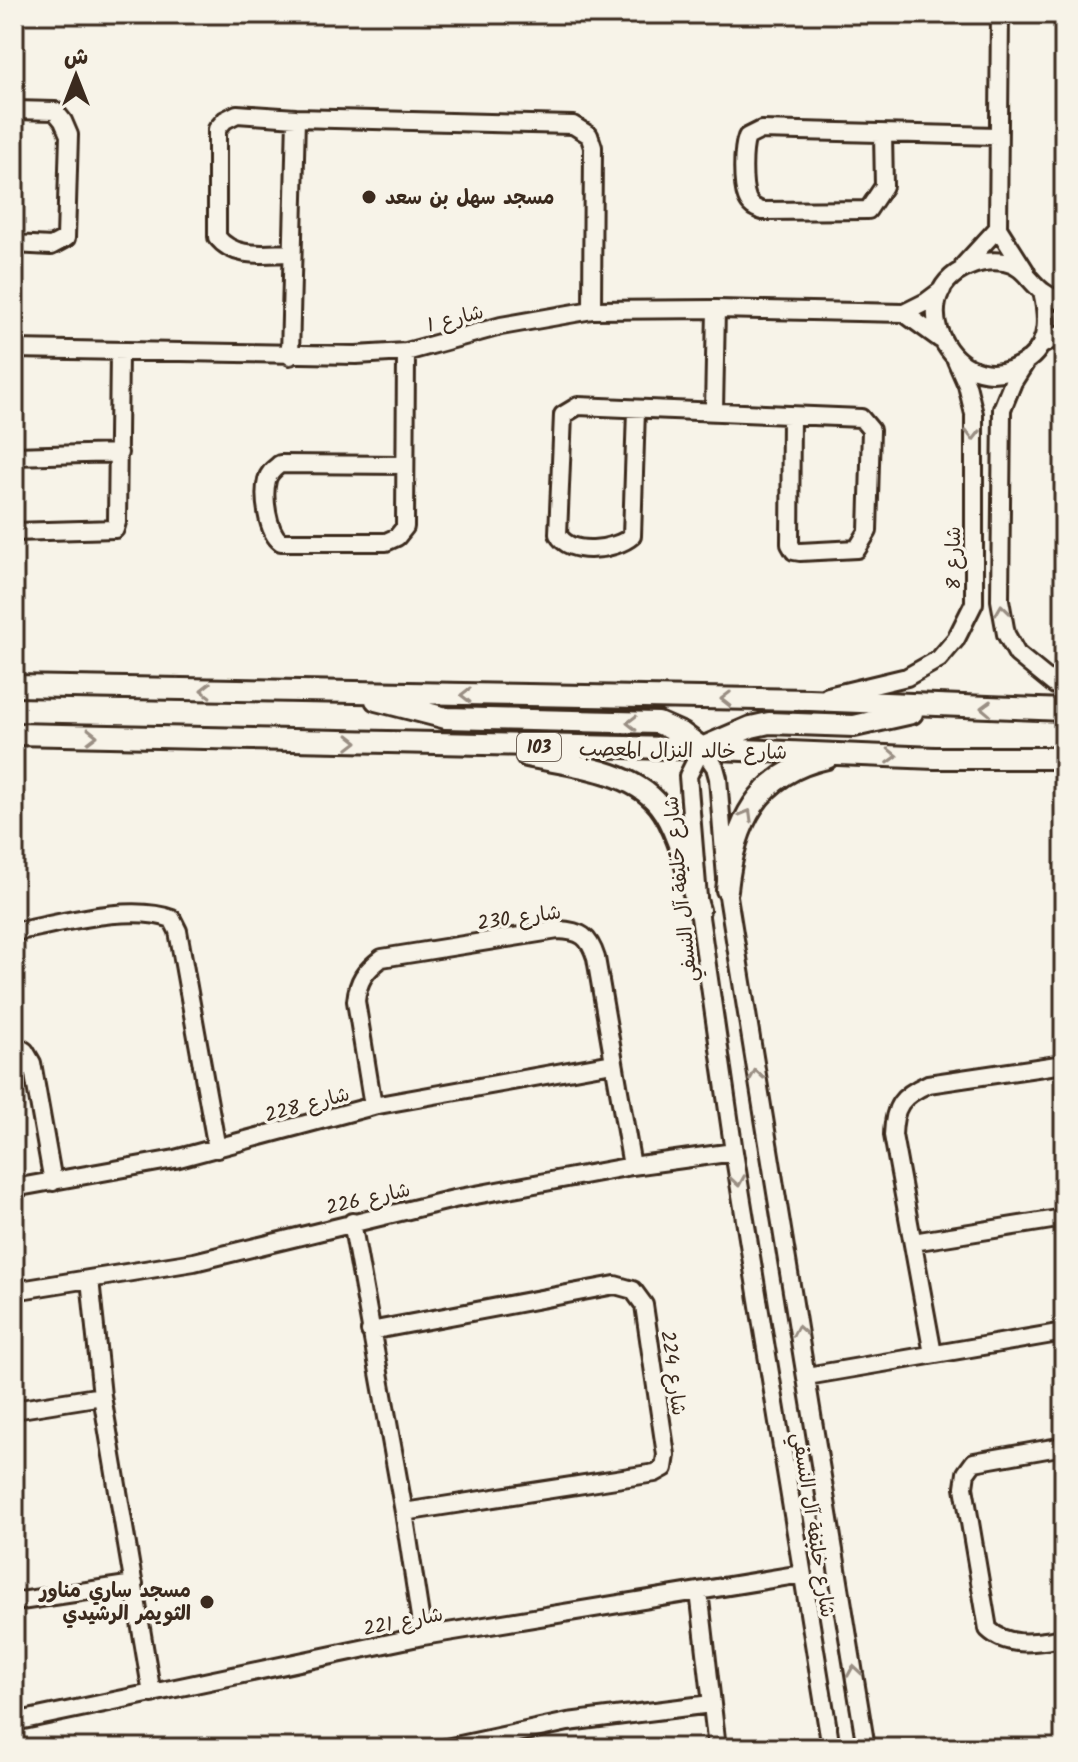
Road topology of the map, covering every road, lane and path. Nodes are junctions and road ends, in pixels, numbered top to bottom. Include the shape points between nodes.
1 (1000, 14) edge
2 (14, 110) edge
3 (296, 118) junction
4 (883, 134) junction
5 (997, 136) junction
6 (998, 228) junction
7 (14, 244) edge
8 (292, 253) junction
9 (959, 271) junction
10 (1026, 272) junction
11 (942, 290) junction
12 (1042, 291) junction
13 (1064, 303) edge
14 (716, 309) junction
15 (592, 310) junction
16 (904, 313) junction
17 (1064, 333) edge
18 (940, 339) junction
19 (1040, 346) junction
20 (14, 349) edge
21 (119, 352) junction
22 (406, 352) junction
23 (290, 356) junction
24 (956, 360) junction
25 (1027, 360) junction
26 (636, 410) junction
27 (714, 410) junction
28 (791, 416) junction
29 (119, 453) junction
30 (14, 456) edge
31 (404, 465) junction
32 (14, 532) edge
33 (14, 686) edge
34 (1064, 687) edge
35 (351, 693) junction
36 (809, 700) junction
37 (943, 706) junction
38 (1064, 710) edge
39 (14, 734) edge
40 (480, 745) junction
41 (702, 748) junction
42 (843, 754) junction
43 (1064, 758) edge
44 (727, 890) junction
45 (699, 910) junction
46 (14, 932) edge
47 (14, 1044) edge
48 (613, 1063) junction
49 (1064, 1064) edge
50 (373, 1106) junction
51 (217, 1149) junction
52 (734, 1152) junction
53 (632, 1166) junction
54 (53, 1182) junction
55 (14, 1188) edge
56 (1064, 1218) edge
57 (352, 1222) junction
58 (913, 1242) junction
59 (90, 1279) junction
60 (14, 1291) edge
61 (370, 1331) junction
62 (1064, 1332) edge
63 (933, 1354) junction
64 (807, 1376) junction
65 (102, 1396) junction
66 (14, 1410) edge
67 (1064, 1446) edge
68 (404, 1512) junction
69 (802, 1574) junction
70 (134, 1584) junction
71 (699, 1591) junction
72 (14, 1602) edge
73 (423, 1636) junction
74 (1064, 1638) edge
75 (152, 1694) junction
76 (711, 1704) junction
77 (14, 1722) edge
78 (478, 1745) edge
79 (446, 1748) edge
80 (717, 1748) edge
81 (831, 1748) edge
82 (866, 1748) edge

1 - 5 street
2 - 7 street via 55,111 69,135 66,238 51,246
3 - 8 street
3 - 8 street via 237,114 217,129 217,237 238,253
3 - 15 street via 573,125 589,135
4 - 4 street via 761,130 747,137 743,147 746,197 762,211 868,210 884,186
4 - 5 street
5 - 6 street
6 - 9 street
6 - 10 street
8 - 23 street
9 - 10 street via 981,262 1005,262
9 - 11 street
10 - 12 street
11 - 16 street
11 - 18 street via 935,314
12 - 13 street
12 - 19 street via 1048,318
14 - 15 street, شارع 1
14 - 16 street, شارع 1
14 - 27 street
15 - 22 street, شارع 1 via 501,326
16 - 18 street
17 - 19 street
18 - 24 street
19 - 25 street
20 - 21 street, شارع 1
21 - 23 street, شارع 1
21 - 29 street
22 - 23 street, شارع 1
22 - 31 street
24 - 25 street via 979,371 1005,371
24 -> 36 street, شارع 8 via 974,414 974,603 939,659 907,677
34 -> 25 street via 1017,654 1006,634 1000,600 1002,409
26 - 26 street via 632,536 610,548 568,546 558,534 563,415 578,406
26 - 27 street
27 - 28 street
28 - 28 street via 861,418 871,430 868,531 857,549 800,552 790,544
29 - 30 street
29 - 32 street via 115,529
31 - 31 street via 405,527 397,537 386,542 281,542 270,529 266,481 280,464
35 -> 33 main road
36 -> 35 main road
41 -> 35 main road via 658,723 446,718
36 - 37 main road
38 -> 37 main road
37 - 41 main road via 854,726 769,723
39 -> 40 main road, شارع خالد النزال المعصب / 103
40 - 41 main road, شارع خالد النزال المعصب / 103
40 - 45 main road via 603,773 636,786 659,805 673,832
41 - 42 main road, شارع خالد النزال المعصب / 103
41 - 44 street, شارع خليفة آل النسفي via 718,778
41 - 45 street, شارع خليفة آل النسفي via 688,776
42 -> 43 main road, شارع خالد النزال المعصب / 103
44 -> 42 main road via 738,832 755,802 779,778 809,762
64 -> 44 street, شارع خليفة آل النسفي
45 - 52 street, شارع خليفة آل النسفي
46 - 51 street via 134,912 172,919
47 - 54 street via 32,1063
48 - 50 street, شارع 228
48 - 50 street, شارع 230 via 596,958 590,941 577,931 382,958 366,970 356,1001
48 - 53 street, شارع 230
49 - 58 street via 928,1084 909,1092 894,1116 893,1135
50 - 51 street, شارع 228
51 - 54 street, شارع 228
52 - 53 street, شارع 226
52 -> 69 street, شارع خليفة آل النسفي
53 - 57 street, شارع 226
54 - 55 street, شارع 228
56 - 58 street
57 - 59 street, شارع 226 via 194,1262
57 - 61 street
58 - 63 street
59 - 60 street, شارع 226
59 - 65 street
61 - 68 street
61 - 68 street, شارع 224 via 615,1285 633,1290 644,1305 664,1468
62 - 63 street
63 - 64 street
82 -> 64 street, شارع خليفة آل النسفي
65 - 66 street
65 - 70 street
67 - 74 street via 974,1462 964,1487 988,1629 998,1639 1015,1642
68 - 73 street
69 - 71 street, شارع 221
69 - 81 street, شارع خليفة آل النسفي
70 - 72 street
70 - 75 street
71 - 73 street, شارع 221
71 - 76 street
73 - 75 street, شارع 221
75 - 77 street, شارع 221
76 - 78 street via 568,1722
76 - 80 street
78 - 79 street

